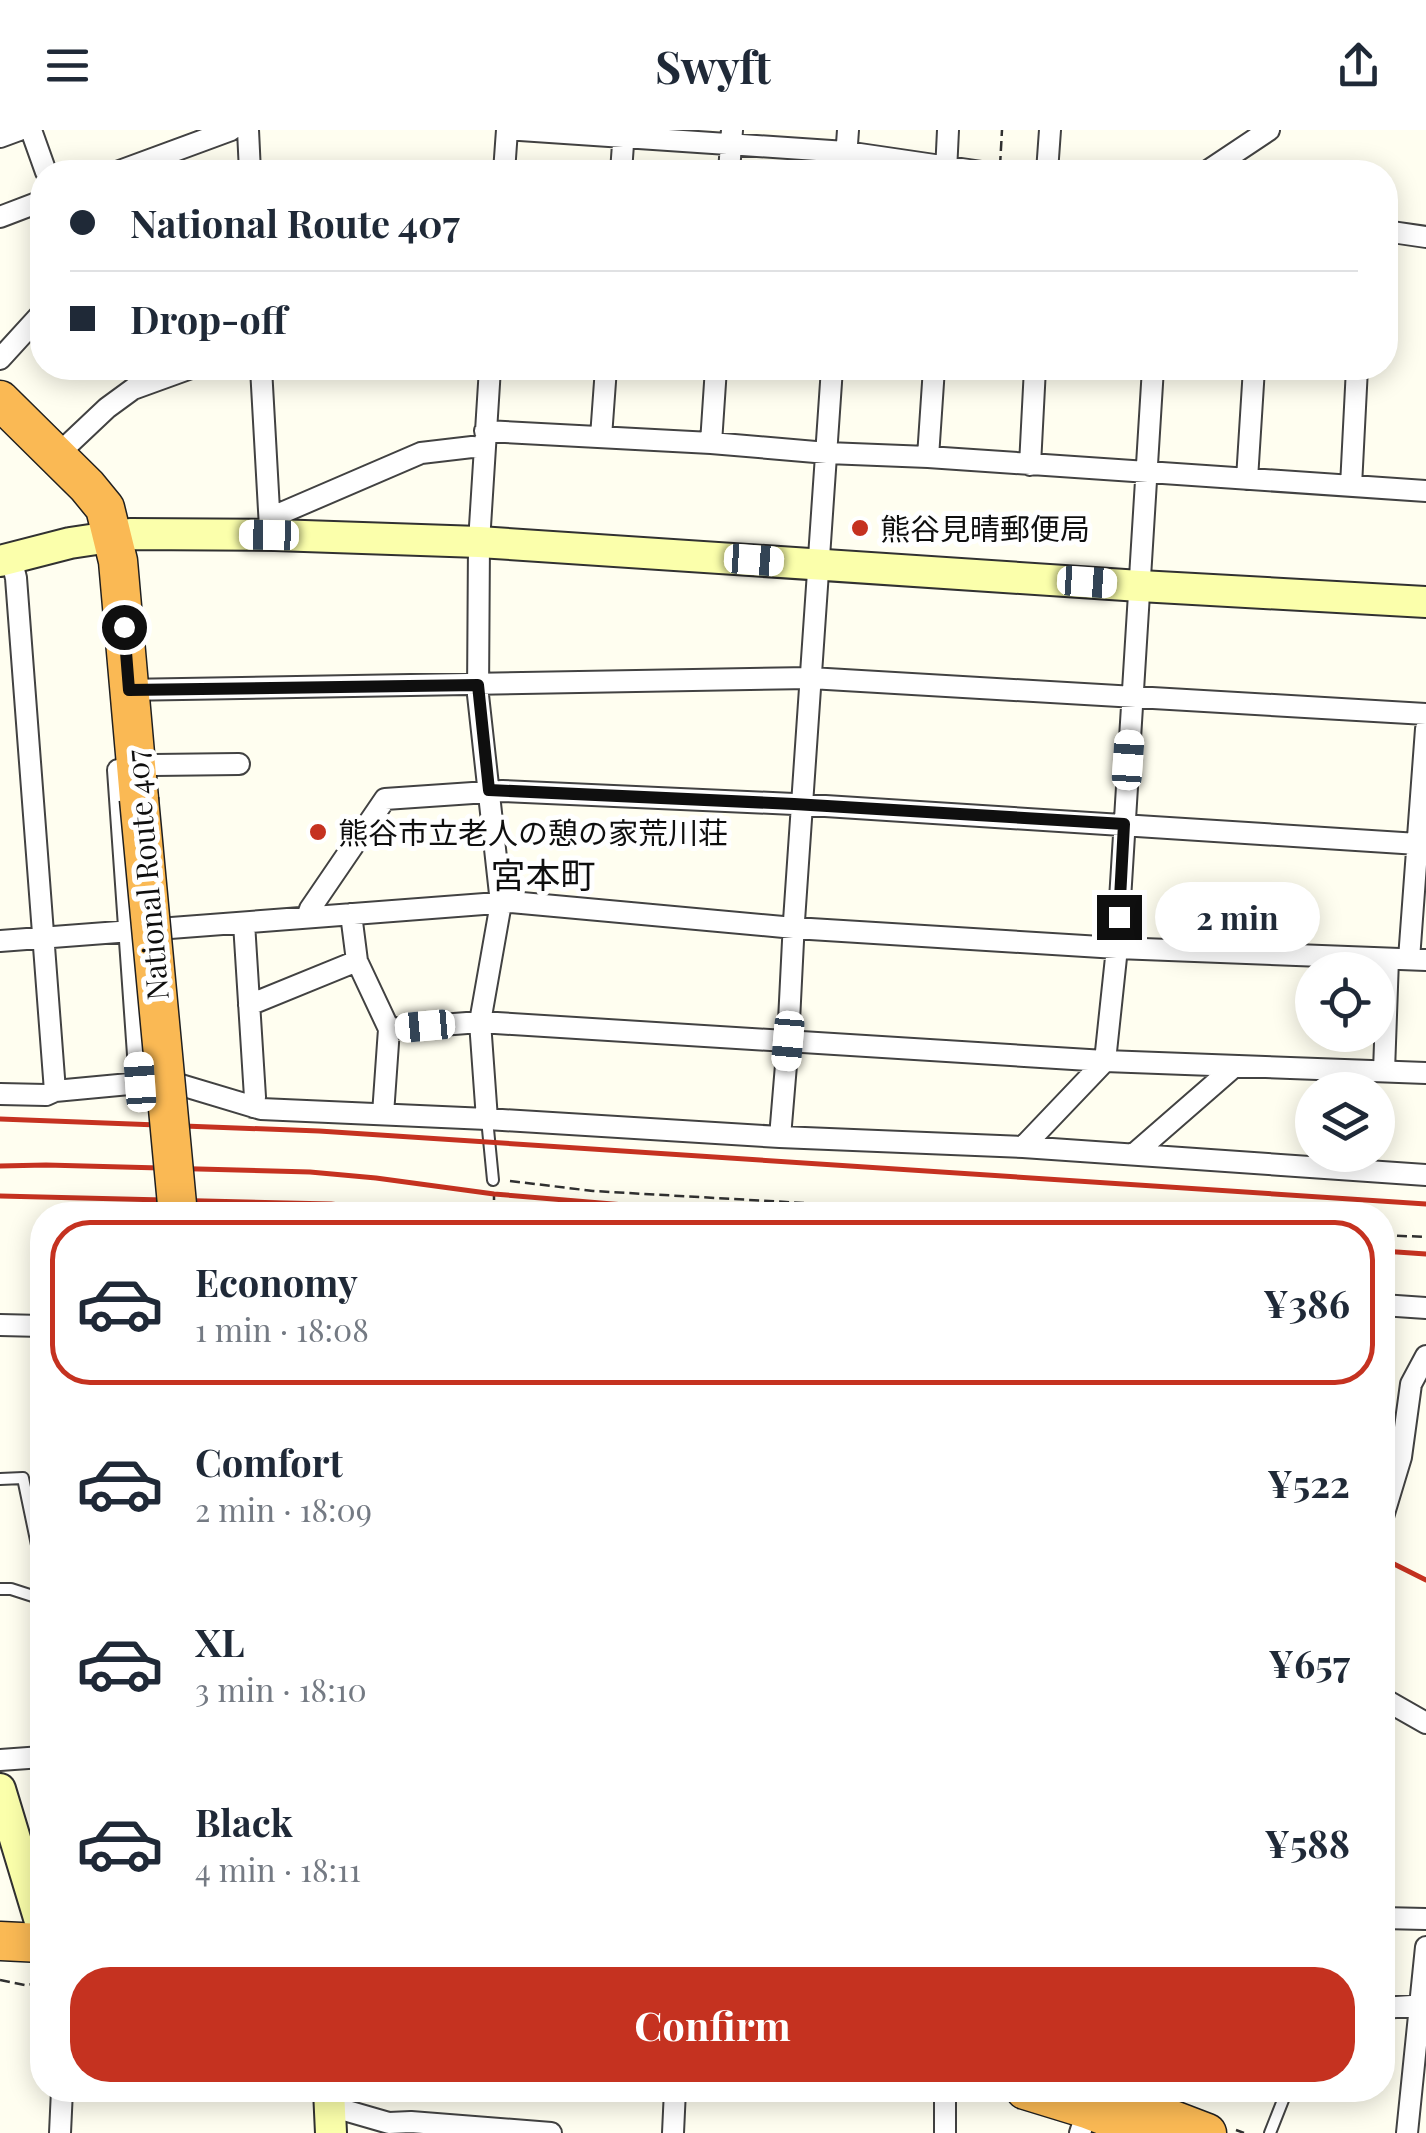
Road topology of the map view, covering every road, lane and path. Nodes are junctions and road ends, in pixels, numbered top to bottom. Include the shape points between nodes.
1 (20, 130) edge
2 (31, 130) edge
3 (231, 130) edge
4 (248, 130) edge
5 (507, 130) edge
6 (520, 130) edge
7 (848, 130) edge
8 (948, 130) edge
9 (1002, 130) edge
10 (1050, 130) edge
11 (1260, 132) edge
12 (624, 134) edge
13 (0, 137) edge
14 (731, 138) edge
15 (42, 160) edge
16 (150, 160) edge
17 (249, 160) edge
18 (505, 160) edge
19 (622, 160) edge
20 (836, 160) edge
21 (846, 160) edge
22 (946, 160) edge
23 (1001, 160) edge
24 (1048, 160) edge
25 (1222, 160) edge
26 (30, 205) edge
27 (0, 217) edge
28 (1398, 233) edge
29 (1426, 237) edge
30 (30, 326) edge
31 (0, 359) edge
32 (158, 380) edge
33 (262, 380) edge
34 (489, 380) edge
35 (605, 380) edge
36 (715, 380) edge
37 (831, 380) edge
38 (933, 380) edge
39 (1034, 380) edge
40 (1153, 380) edge
41 (1253, 380) edge
42 (1356, 380) edge
43 (0, 400) edge
44 (0, 423) edge
45 (601, 436) junction
46 (485, 440) junction
47 (711, 443) junction
48 (826, 453) junction
49 (928, 457) junction
50 (50, 462) junction
51 (1030, 465) junction
52 (1146, 473) junction
53 (1247, 479) junction
54 (1351, 486) junction
55 (1426, 490) edge
56 (270, 526) junction
57 (112, 536) junction
58 (479, 542) junction
59 (5, 560) edge
60 (818, 564) junction
61 (1140, 586) junction
62 (1426, 602) edge
63 (810, 678) junction
64 (478, 685) junction
65 (138, 690) junction
66 (1132, 698) junction
67 (1426, 714) edge
68 (1426, 729) edge
69 (239, 764) dead end
70 (147, 782) junction
71 (489, 790) junction
72 (802, 804) junction
73 (1124, 824) junction
74 (1418, 844) junction
75 (501, 903) junction
76 (351, 914) junction
77 (307, 917) junction
78 (244, 922) junction
79 (794, 928) junction
80 (168, 929) junction
81 (130, 932) junction
82 (44, 938) junction
83 (0, 941) edge
84 (1117, 948) junction
85 (1408, 959) edge
86 (357, 961) junction
87 (249, 1005) junction
88 (480, 1022) junction
89 (389, 1029) junction
90 (788, 1041) junction
91 (1106, 1061) junction
92 (1235, 1066) junction
93 (1384, 1071) junction
94 (1426, 1073) edge
95 (140, 1082) junction
96 (181, 1085) junction
97 (55, 1091) junction
98 (0, 1094) edge
99 (253, 1107) junction
100 (383, 1114) junction
101 (486, 1119) junction
102 (780, 1137) junction
103 (1023, 1146) junction
104 (1134, 1154) junction
105 (1426, 1175) edge
106 (493, 1180) junction
107 (177, 1202) edge
108 (494, 1202) edge
109 (786, 1202) edge
110 (1395, 1236) edge
111 (1426, 1237) edge
112 (1395, 1306) edge
113 (1426, 1308) edge
114 (0, 1325) edge
115 (30, 1326) edge
116 (1426, 1356) edge
117 (0, 1468) edge
118 (1395, 1477) edge
119 (1, 1479) edge
120 (30, 1512) edge
121 (0, 1588) edge
122 (30, 1595) edge
123 (1395, 1705) edge
124 (1426, 1723) edge
125 (30, 1758) edge
126 (0, 1760) edge
127 (0, 1789) edge
128 (30, 1888) edge
129 (1395, 1919) edge
130 (1426, 1920) edge
131 (0, 1941) edge
132 (30, 1942) edge
133 (1426, 1947) edge
134 (0, 1962) edge
135 (30, 1963) edge
136 (0, 1980) edge
137 (30, 1984) edge
138 (1423, 2005) edge
139 (1395, 2007) edge
140 (1420, 2082) edge
141 (61, 2102) edge
142 (675, 2102) edge
143 (945, 2102) edge
144 (1282, 2102) edge
145 (1090, 2106) edge
146 (330, 2110) edge
147 (393, 2128) edge
148 (60, 2133) edge
149 (551, 2133) edge
150 (674, 2133) edge
151 (945, 2133) edge
152 (1149, 2133) edge
153 (1207, 2133) edge
154 (1270, 2133) edge
155 (1407, 2133) edge

1 - 13 street
2 - 15 street
3 - 16 street
4 - 17 street
5 - 18 street
6 - 12 street
7 - 21 street
8 - 22 street
9 - 23 path
10 - 24 street
11 - 25 street
12 - 14 street
12 - 19 street
14 - 20 street
26 - 27 street
28 - 29 street
30 - 31 street
32 - 50 street via 107,408
33 - 56 street
34 - 46 street
35 - 45 street
36 - 47 street
37 - 48 street
38 - 49 street
39 - 51 street
40 - 52 street
41 - 53 street
42 - 54 street
43 - 50 highway
44 - 50 highway
45 - 46 street
45 - 47 street
46 - 56 street via 421,453
46 - 58 street
47 - 48 street
48 - 49 street
48 - 60 street
49 - 51 street
50 - 57 highway
51 - 52 street
52 - 53 street
52 - 61 street
53 - 54 street
54 - 55 street
56 - 57 street
56 - 58 street
57 - 59 street
57 - 65 highway, National Route 407
58 - 60 street
58 - 64 street
59 - 82 street via 16,578
60 - 61 street
60 - 63 street
61 - 62 street
61 - 66 street
63 - 64 street
63 - 66 street
63 - 72 street
64 - 65 street
64 - 71 street
65 - 70 highway, National Route 407
65 - 81 street via 112,696
66 - 67 street
66 - 73 street
68 - 74 street
69 - 70 street
70 - 80 street
70 - 107 highway, National Route 407, bridge
71 - 72 street
71 - 75 street
71 - 77 street via 384,799
72 - 73 street
72 - 79 street
73 - 74 street
73 - 84 street
74 - 85 street
75 - 76 street
75 - 79 street
75 - 88 street
76 - 77 street
76 - 86 street
77 - 78 street
78 - 80 street
78 - 87 street
79 - 84 street
79 - 90 street
80 - 81 street
80 - 96 street
81 - 82 street
81 - 95 street
82 - 83 street
82 - 97 street
84 - 85 street
84 - 91 street
85 - 93 street
86 - 87 street
86 - 89 street
87 - 99 street
88 - 89 street
88 - 90 street
88 - 101 street
89 - 100 street
90 - 91 street
90 - 102 street
91 - 92 street
91 - 103 street
92 - 93 street
92 - 104 street
93 - 94 street
95 - 96 street
95 - 97 street
96 - 99 street
97 - 98 street
99 - 100 street
100 - 101 street
101 - 102 street
101 - 106 lane
102 - 103 street
103 - 104 street
104 - 105 street
106 - 108 path
106 - 109 path
110 - 111 path
112 - 113 street
114 - 115 street
116 - 118 street via 1411,1384
117 - 119 lane
119 - 120 lane via 23,1478
121 - 122 lane
123 - 124 street
125 - 126 street
127 - 128 street
129 - 130 street
131 - 132 highway
133 - 138 street
134 - 135 highway
136 - 137 path
138 - 139 street
138 - 140 street
140 - 155 street
141 - 148 street
142 - 150 street
143 - 151 street
144 - 154 lane
145 - 152 highway
145 - 153 highway
146 - 147 street
147 - 149 street via 411,2122

